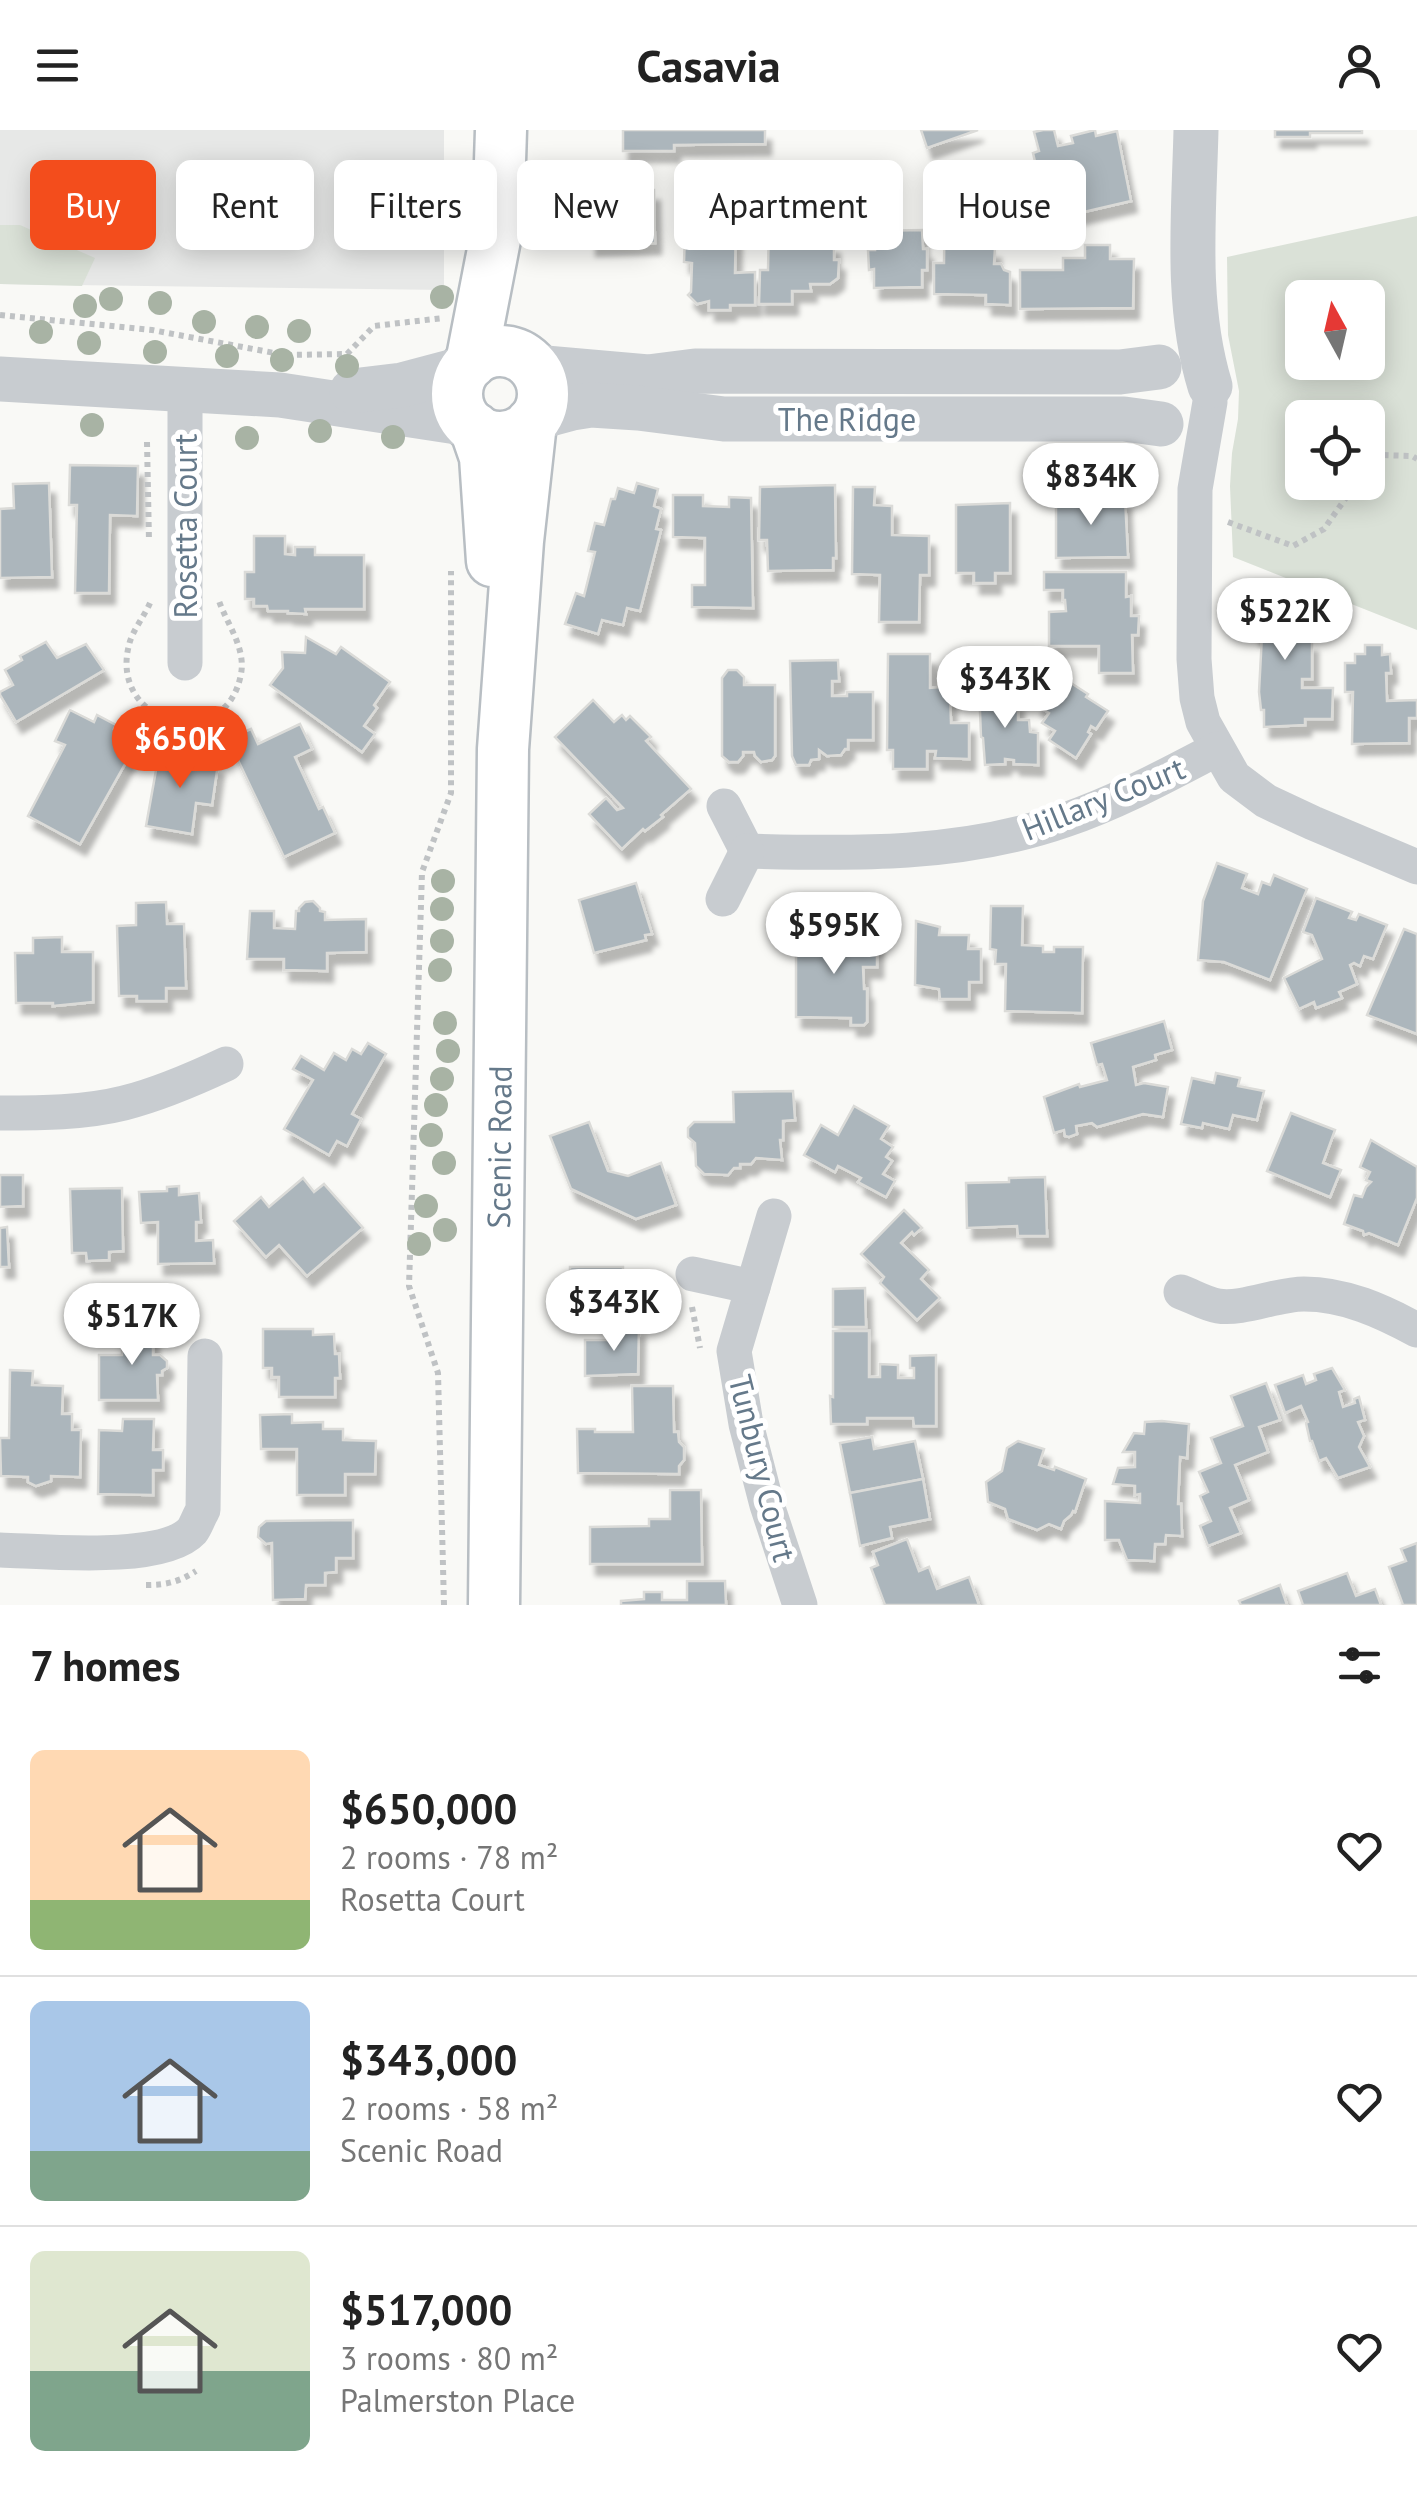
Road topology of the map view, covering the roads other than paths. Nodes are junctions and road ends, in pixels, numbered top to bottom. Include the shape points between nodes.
1 (501, 130) edge
2 (1196, 130) edge
3 (498, 224) junction
4 (1195, 306) junction
5 (469, 365) junction
6 (532, 365) junction
7 (1162, 365) junction
8 (0, 379) edge
9 (186, 388) junction
10 (280, 394) junction
11 (1210, 394) junction
12 (533, 421) junction
13 (1162, 425) junction
14 (472, 426) junction
15 (1195, 489) junction
16 (185, 662) dead end
17 (503, 749) junction
18 (1217, 749) junction
19 (724, 806) dead end
20 (747, 851) junction
21 (1417, 868) edge
22 (723, 899) dead end
23 (226, 1064) dead end
24 (0, 1113) edge
25 (774, 1216) dead end
26 (693, 1274) dead end
27 (753, 1287) junction
28 (1180, 1292) dead end
29 (1417, 1330) edge
30 (205, 1356) dead end
31 (0, 1550) edge
32 (494, 1605) edge
33 (800, 1605) edge

1 - 3 main road, Scenic Road
2 - 4 street
3 - 5 main road, Scenic Road
3 - 6 main road, Scenic Road via 512,311
4 - 7 street via 1182,342
4 - 11 street
5 - 6 main road via 496,351
5 - 10 street via 373,390
5 - 14 main road, Scenic Road via 457,397
6 - 7 street, The Ridge via 648,378 694,372 1120,372
6 - 12 main road, Scenic Road via 543,392
7 - 11 street via 1196,367
7 - 13 street via 1144,392 1146,407
8 - 9 street
9 - 10 street
9 - 16 street, Rosetta Court
10 - 14 street
11 - 13 street via 1203,416 1191,426
11 - 15 street
12 - 13 street, The Ridge via 591,405 724,419 1124,419
12 - 14 main road via 504,437
12 - 17 main road, Scenic Road
13 - 15 street via 1187,461
14 - 17 main road, Scenic Road via 485,458
15 - 18 street via 1197,698
17 - 32 main road, Scenic Road
18 - 20 street, Hillary Court via 1125,796 1000,838 841,854
18 - 21 street via 1234,777 1266,800
19 - 20 street
20 - 22 street
23 - 24 street via 122,1104
25 - 27 street, Tunbury Court
26 - 27 street
27 - 33 street, Tunbury Court via 734,1351 767,1505
28 - 29 street via 1218,1306 1284,1295 1330,1296 1382,1310
30 - 31 street via 202,1510 191,1531 165,1546 122,1552

